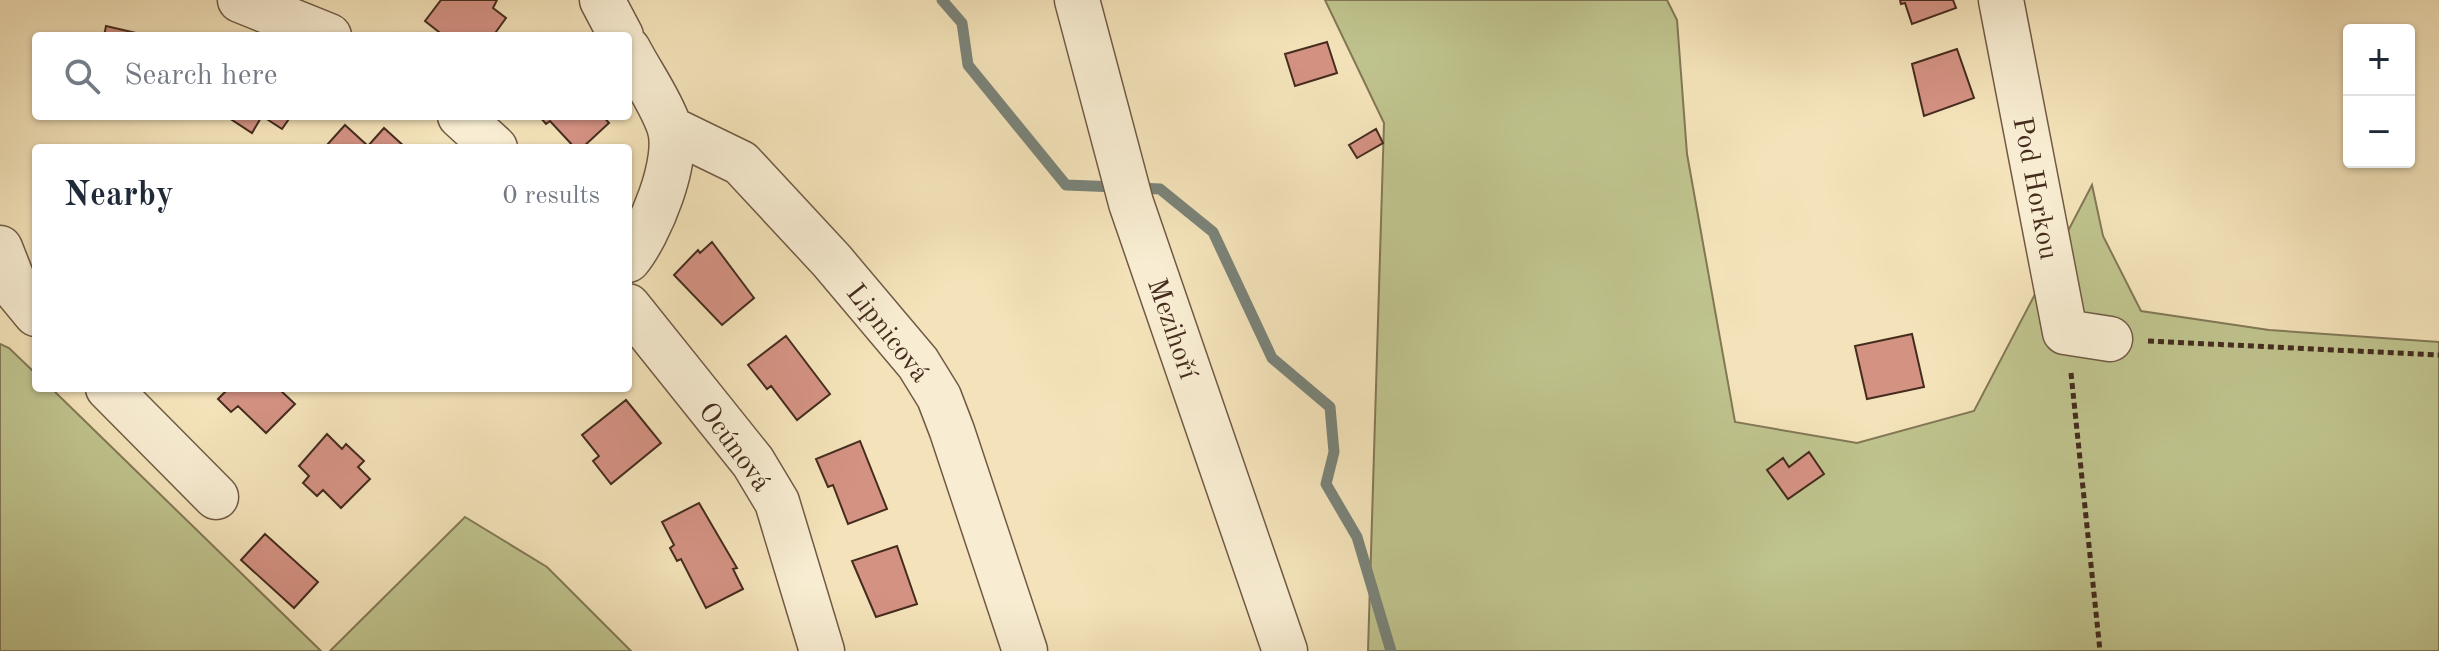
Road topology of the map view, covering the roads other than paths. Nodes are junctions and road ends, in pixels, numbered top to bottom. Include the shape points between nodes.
1 (240, 0) edge
2 (602, 0) edge
3 (1077, 0) edge
4 (2001, 0) edge
5 (319, 32) edge
6 (619, 32) edge
7 (632, 56) edge
8 (464, 120) edge
9 (671, 129) junction
10 (491, 144) edge
11 (0, 248) edge
12 (632, 254) edge
13 (18, 300) edge
14 (632, 311) edge
15 (2110, 339) road end
16 (112, 392) edge
17 (216, 497) dead end
18 (822, 651) edge
19 (1025, 651) edge
20 (1285, 651) edge

1 - 5 street
2 - 6 street
3 - 20 street, Mezihoří via 1128,188
4 - 15 street, Pod Horkou via 2065,332
7 - 9 street
8 - 10 street
9 - 12 street via 662,199
9 - 19 street, Lipnicová via 741,163 918,363 952,431
11 - 13 street
14 - 18 street, Ocúnová via 753,462 777,502
16 - 17 street

